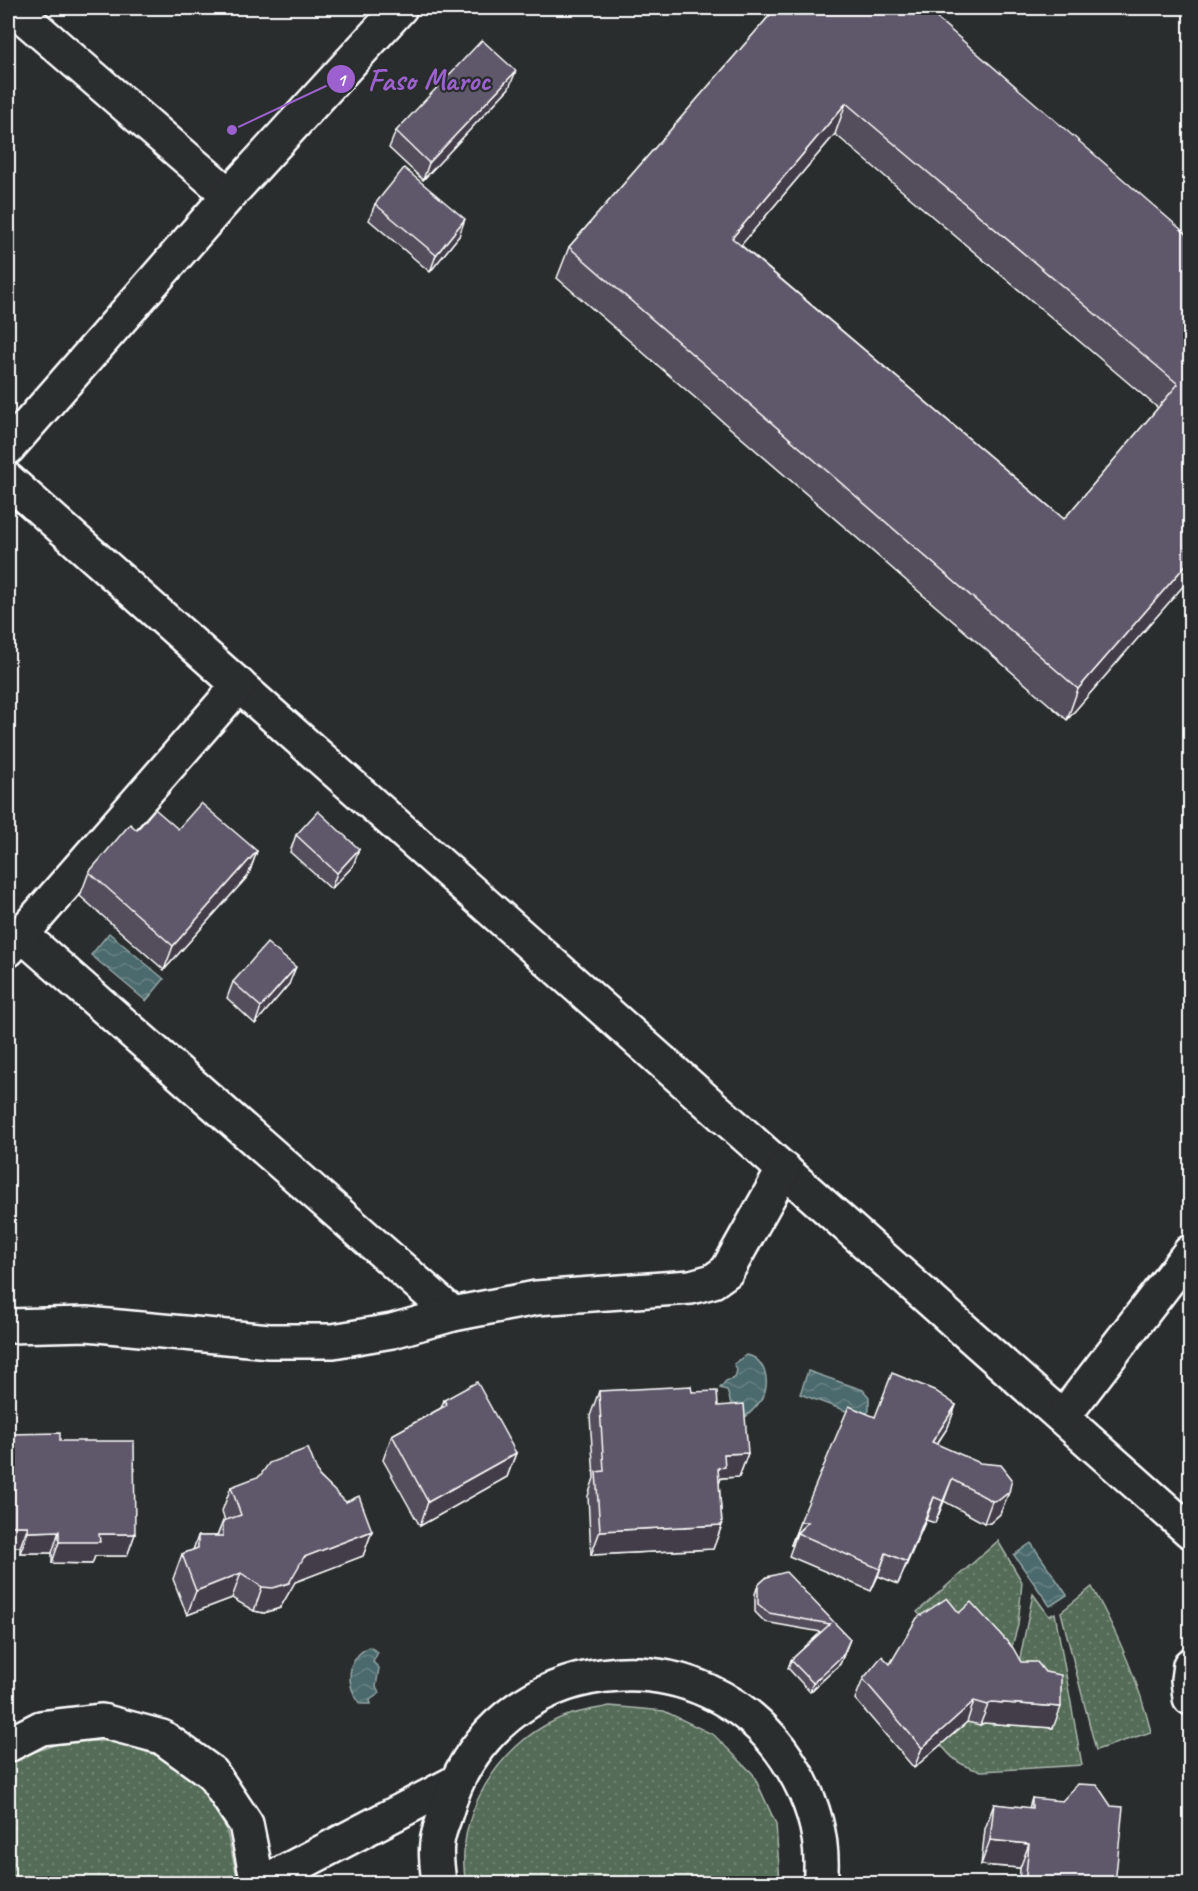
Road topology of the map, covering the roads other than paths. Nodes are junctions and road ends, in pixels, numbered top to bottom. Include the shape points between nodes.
1 (14, 8) edge
2 (400, 8) edge
3 (229, 195) junction
4 (8, 448) edge
5 (8, 480) edge
6 (239, 685) junction
7 (14, 942) edge
8 (784, 1169) junction
9 (1191, 1252) edge
10 (453, 1314) junction
11 (8, 1326) edge
12 (1063, 1417) junction
13 (1191, 1531) edge
14 (1191, 1665) edge
15 (1191, 1698) edge
16 (8, 1745) edge
17 (454, 1783) junction
18 (260, 1884) edge
19 (439, 1884) edge
20 (820, 1884) edge

1 - 3 street
2 - 3 street
3 - 4 street
5 - 6 street
6 - 7 street
6 - 8 street
7 - 10 street
8 - 10 street via 739,1253 727,1271 713,1281 691,1287 536,1298
8 - 12 street
9 - 12 street
10 - 11 street via 392,1331 333,1341 269,1341 87,1324
12 - 13 street
14 - 15 street
16 - 18 street via 41,1728 102,1721 162,1737 212,1773 246,1824
17 - 18 street
17 - 19 street via 437,1843
17 - 20 street via 490,1730 542,1692 603,1674 668,1676 727,1699 776,1741 810,1796 823,1859

